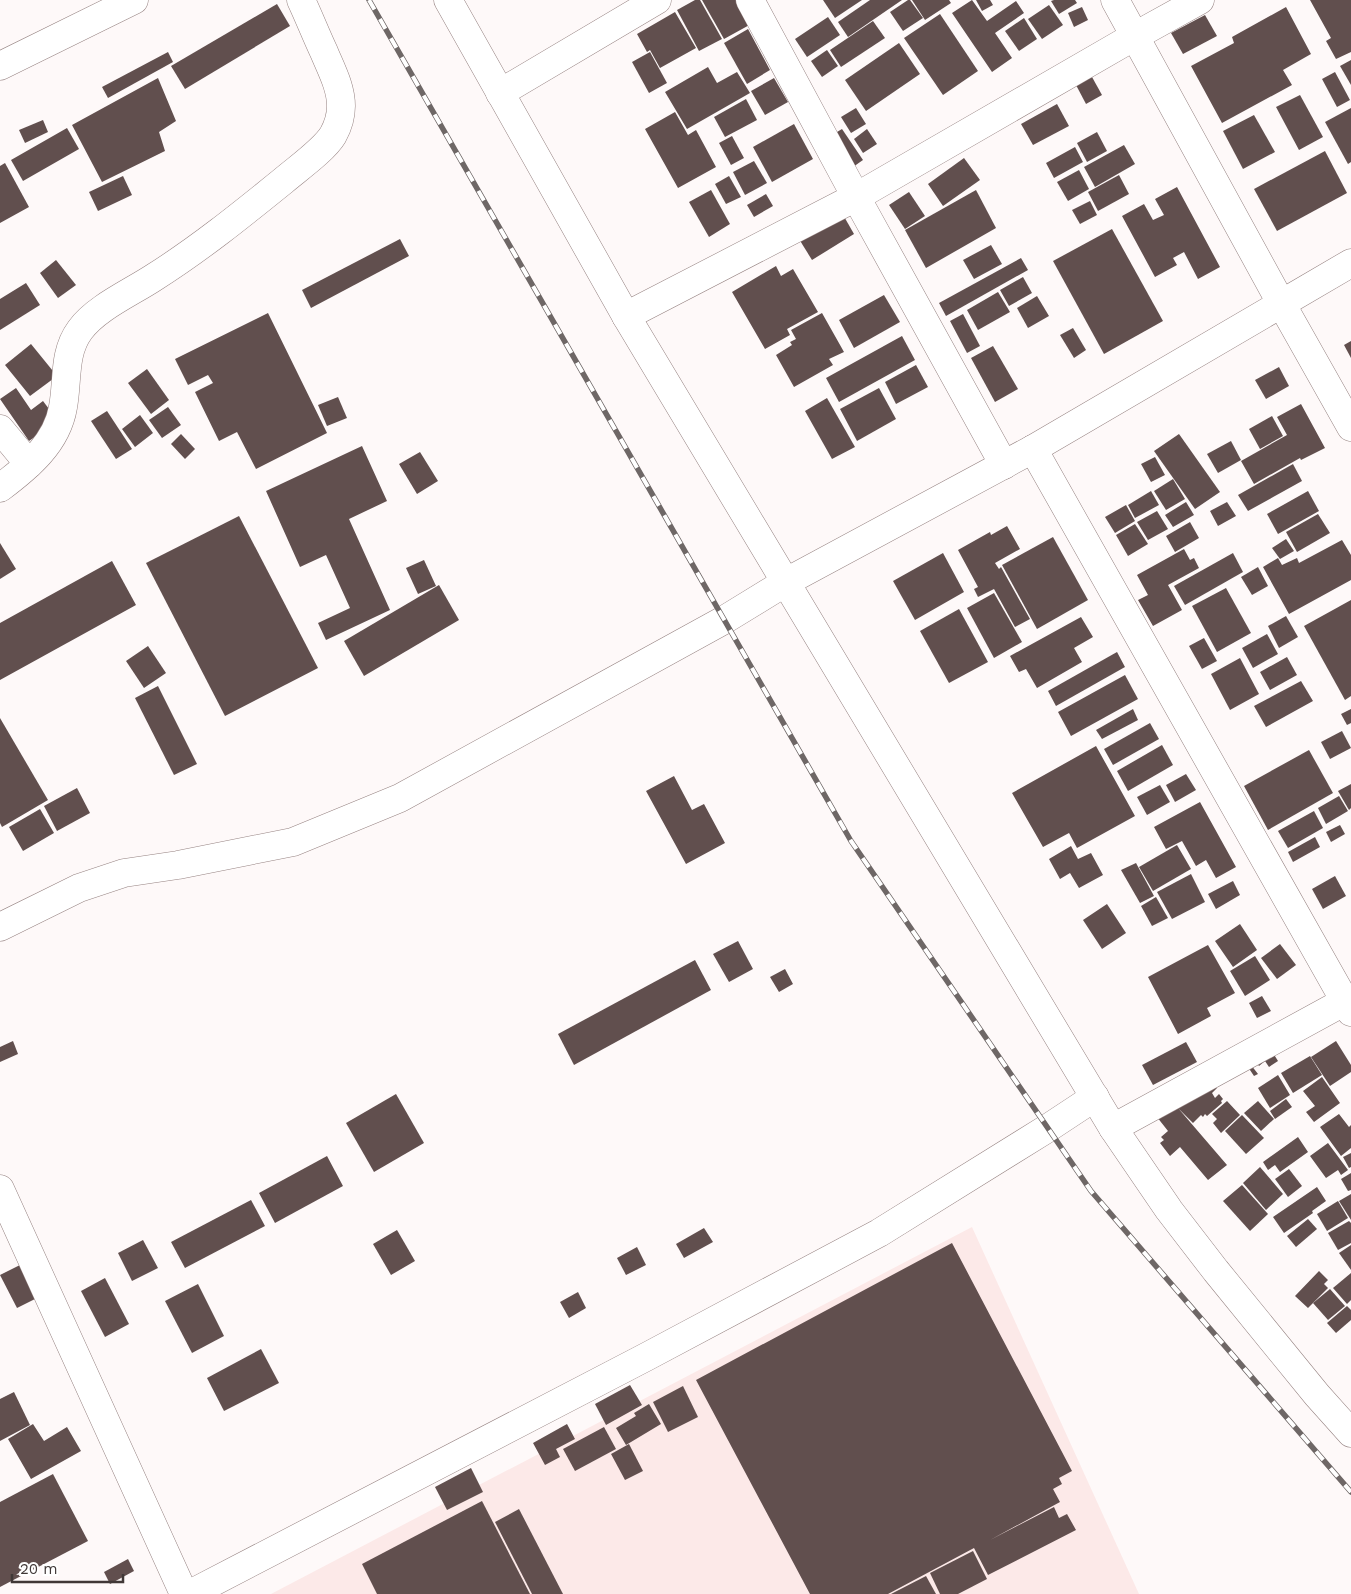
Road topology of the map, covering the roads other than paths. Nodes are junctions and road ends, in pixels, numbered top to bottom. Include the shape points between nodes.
1 (134, 0) edge
2 (301, 0) edge
3 (448, 0) edge
4 (657, 0) edge
5 (750, 0) edge
6 (1115, 0) edge
7 (1200, 0) edge
8 (1135, 36) junction
9 (0, 66) edge
10 (500, 93) junction
11 (856, 197) junction
12 (1351, 263) edge
13 (1281, 303) junction
14 (626, 316) junction
15 (1351, 427) edge
16 (0, 428) edge
17 (1034, 449) junction
18 (29, 464) junction
19 (1004, 465) junction
20 (0, 488) edge
21 (786, 582) junction
22 (0, 927) edge
23 (1349, 1004) edge
24 (1095, 1098) junction
25 (1113, 1128) junction
26 (0, 1189) edge
27 (1351, 1433) edge
28 (184, 1594) edge
29 (190, 1594) edge

1 - 9 street
2 - 18 street via 338,84 341,105 333,135 312,158 232,223 94,315 80,330 68,356 63,408 58,424 50,442
3 - 10 street
4 - 10 street
5 - 11 street
6 - 8 street
7 - 8 street
8 - 11 street
8 - 13 street
10 - 14 street
11 - 14 street
11 - 19 street
12 - 13 street
13 - 15 street
13 - 17 street
14 - 21 street
16 - 18 street
17 - 19 street
17 - 23 street
18 - 20 street
19 - 21 street
21 - 22 street via 400,798 293,842 124,873 79,888
21 - 24 street
23 - 25 street
24 - 25 street
24 - 29 street via 879,1233 646,1358
25 - 27 street via 1216,1271
26 - 28 street

